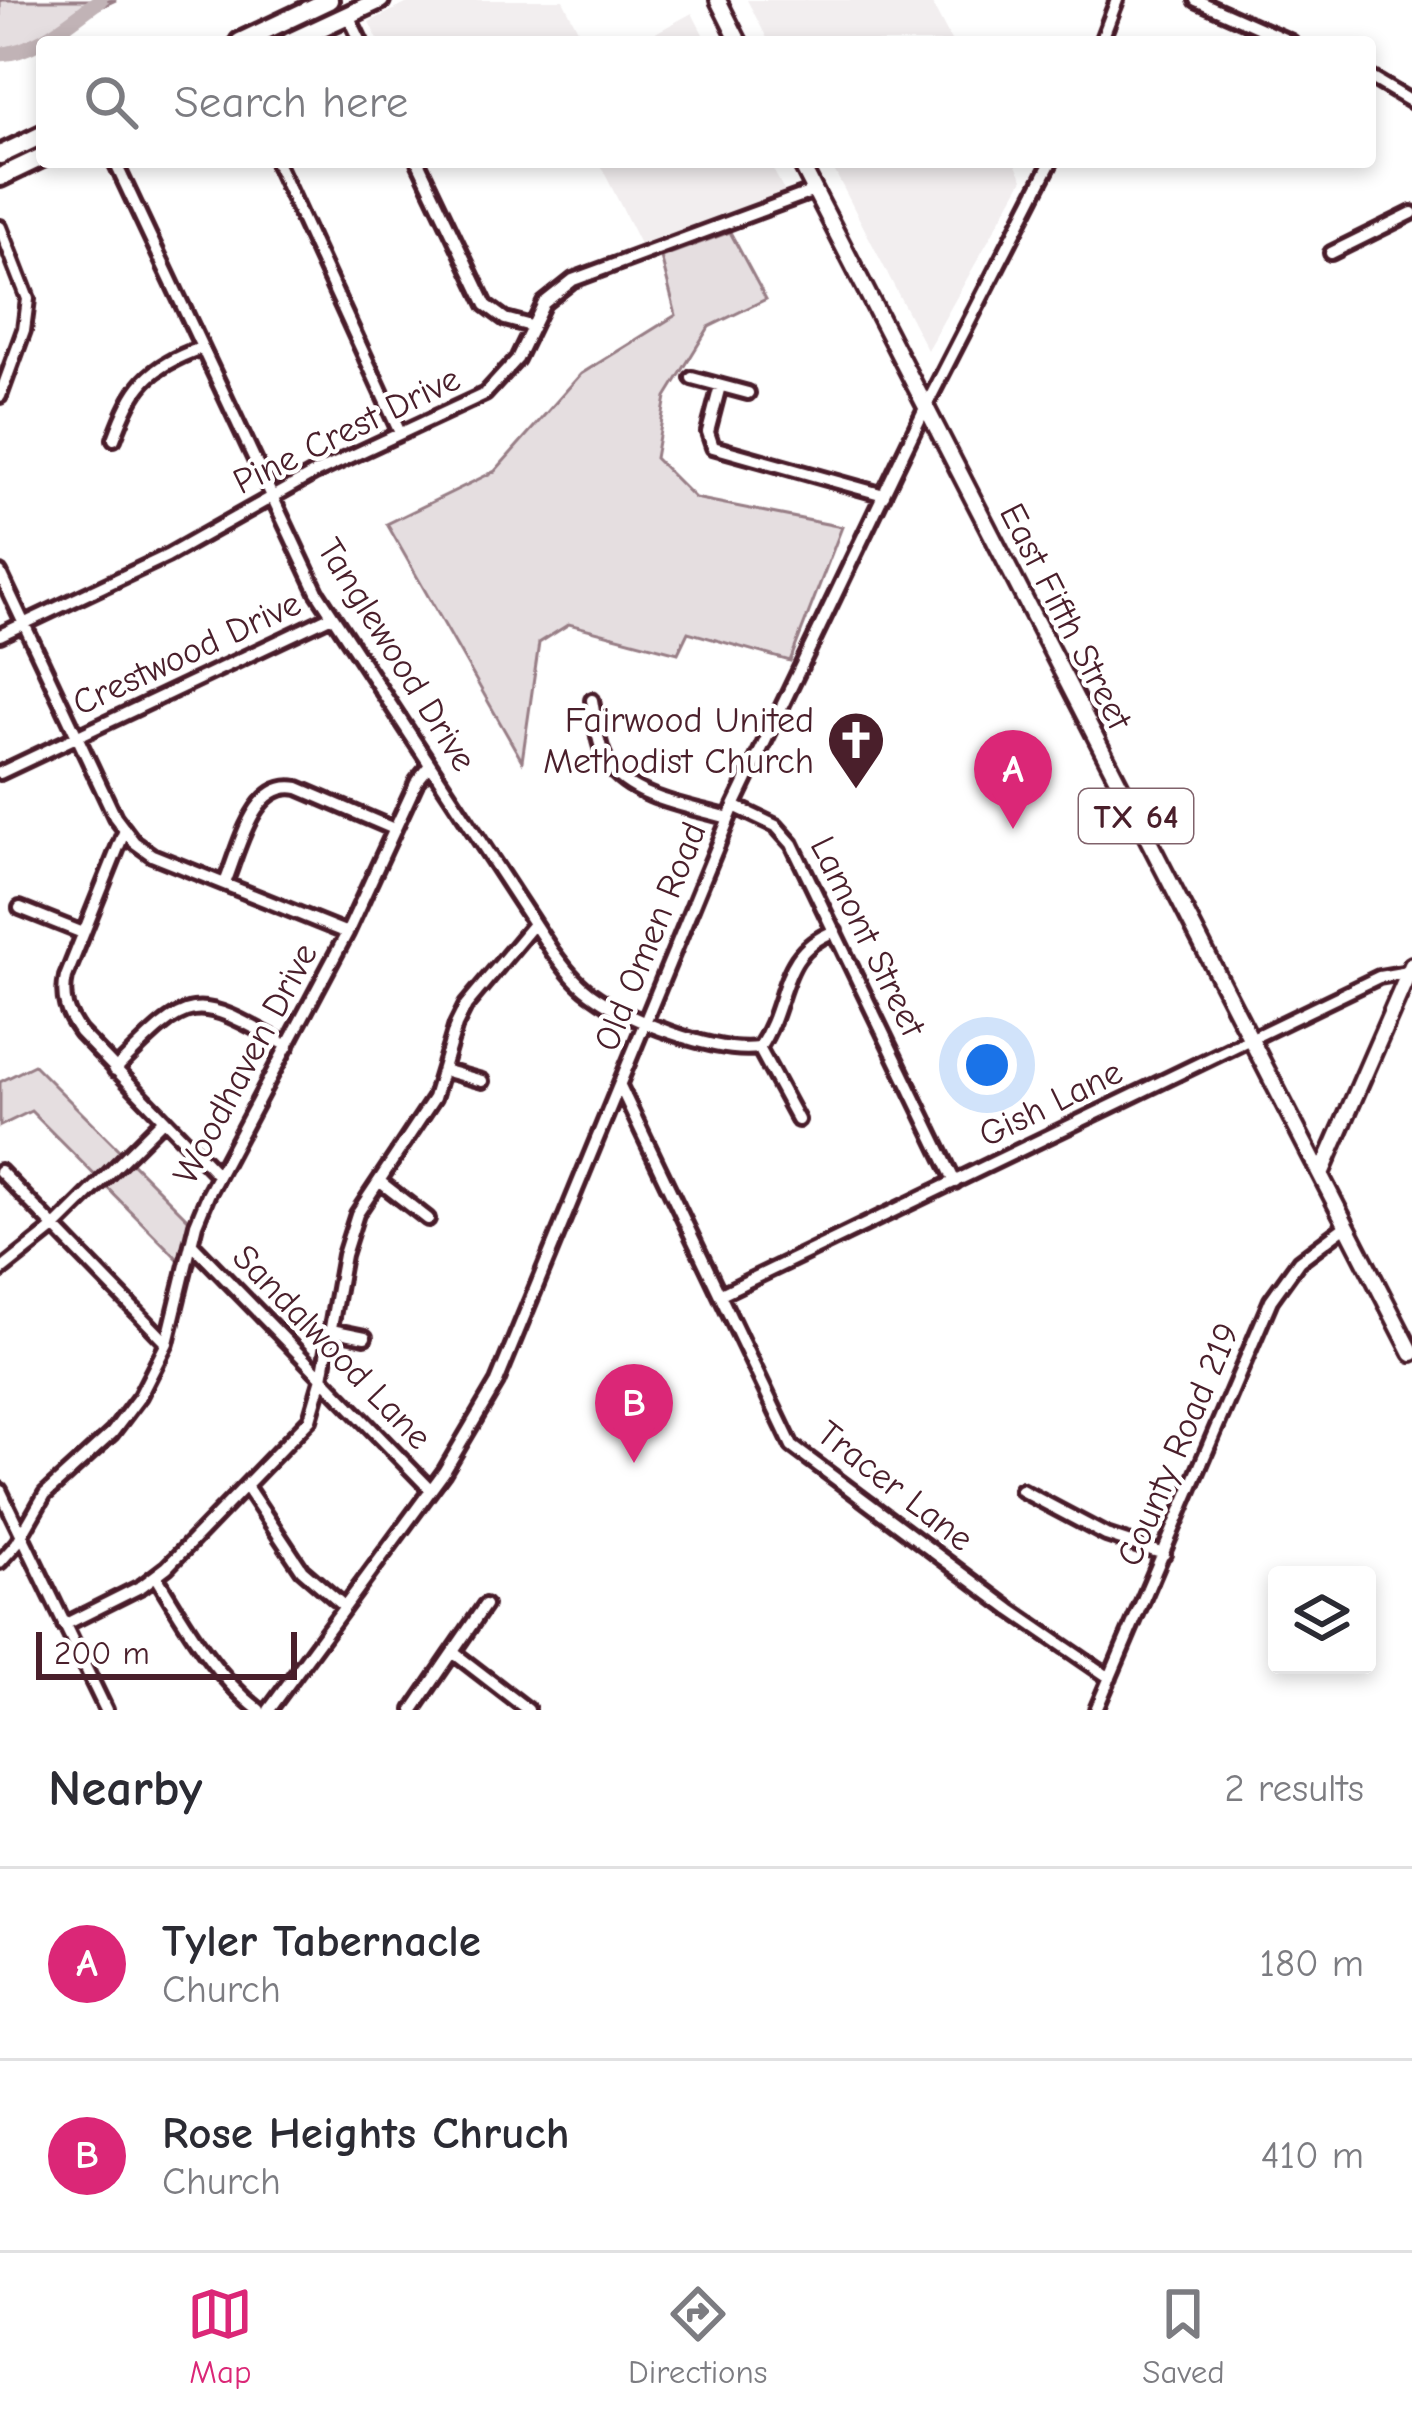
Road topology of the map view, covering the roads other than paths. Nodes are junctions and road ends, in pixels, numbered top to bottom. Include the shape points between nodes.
1 (329, 0) edge
2 (380, 0) edge
3 (718, 0) edge
4 (1117, 0) edge
5 (1196, 0) edge
6 (348, 8) edge
7 (253, 36) edge
8 (300, 36) edge
9 (736, 36) edge
10 (1103, 36) edge
11 (1277, 36) edge
12 (1376, 80) edge
13 (1412, 102) edge
14 (36, 138) edge
15 (0, 155) edge
16 (36, 160) edge
17 (119, 168) edge
18 (279, 168) edge
19 (421, 168) edge
20 (803, 168) edge
21 (1048, 168) edge
22 (0, 177) edge
23 (814, 190) junction
24 (1412, 213) edge
25 (0, 227) edge
26 (1331, 253) dead end
27 (531, 326) junction
28 (201, 348) junction
29 (692, 378) dead end
30 (720, 386) junction
31 (748, 393) dead end
32 (0, 396) edge
33 (926, 406) junction
34 (400, 433) junction
35 (114, 439) dead end
36 (272, 495) junction
37 (884, 495) junction
38 (0, 573) edge
39 (332, 616) junction
40 (24, 624) junction
41 (0, 635) edge
42 (592, 700) dead end
43 (77, 736) junction
44 (430, 765) junction
45 (0, 773) edge
46 (732, 812) junction
47 (394, 829) junction
48 (125, 830) junction
49 (225, 883) junction
50 (20, 908) dead end
51 (534, 924) junction
52 (835, 931) junction
53 (346, 932) junction
54 (83, 933) junction
55 (1410, 968) edge
56 (644, 1023) junction
57 (1251, 1039) junction
58 (288, 1046) junction
59 (759, 1048) junction
60 (115, 1070) junction
61 (442, 1070) junction
62 (482, 1081) dead end
63 (620, 1086) junction
64 (163, 1120) junction
65 (798, 1120) dead end
66 (0, 1172) edge
67 (218, 1174) junction
68 (1321, 1174) junction
69 (380, 1180) junction
70 (955, 1182) junction
71 (428, 1220) dead end
72 (1346, 1225) junction
73 (54, 1228) junction
74 (192, 1244) junction
75 (0, 1270) edge
76 (721, 1294) junction
77 (331, 1330) junction
78 (365, 1337) dead end
79 (167, 1343) junction
80 (1412, 1353) edge
81 (322, 1378) junction
82 (246, 1486) junction
83 (0, 1490) edge
84 (430, 1490) junction
85 (1021, 1490) dead end
86 (21, 1534) junction
87 (1164, 1554) junction
88 (0, 1562) edge
89 (156, 1576) junction
90 (485, 1605) dead end
91 (344, 1606) junction
92 (64, 1624) junction
93 (454, 1653) junction
94 (1110, 1678) junction
95 (106, 1710) edge
96 (259, 1710) edge
97 (269, 1710) edge
98 (413, 1710) edge
99 (528, 1710) edge
100 (1096, 1710) edge

1 - 7 highway
2 - 6 highway
3 - 9 main road
4 - 10 street
5 - 11 street
6 - 8 highway
12 - 13 street
14 - 15 highway
16 - 22 highway
17 - 28 street, Tanglewood Drive
18 - 34 street
19 - 27 street via 486,305
20 - 23 main road, East Fifth Street / TX 64
21 - 33 street, Old Omen Road
23 - 27 street, Pine Crest Drive via 573,280
23 - 33 main road, East Fifth Street / TX 64
24 - 26 street
25 - 32 street via 28,299
27 - 34 street, Pine Crest Drive via 489,392
28 - 35 street via 152,371 129,399
28 - 36 street, Tanglewood Drive
29 - 30 street
30 - 31 street
30 - 37 street via 708,432 713,448
33 - 37 street, Old Omen Road
33 - 57 main road, East Fifth Street / TX 64
34 - 36 street, Pine Crest Drive
36 - 39 street, Tanglewood Drive
36 - 40 street, Pine Crest Drive
37 - 46 street, Old Omen Road
38 - 40 street
39 - 43 street, Crestwood Drive
39 - 44 street, Tanglewood Drive
40 - 41 street, Pine Crest Drive
40 - 43 street
42 - 46 street, Lamont Street via 602,749 626,783
43 - 45 street, Crestwood Drive
43 - 48 street
44 - 47 street, Woodhaven Drive
44 - 51 street, Tanglewood Drive
46 - 52 street, Lamont Street via 784,832
46 - 56 street, Old Omen Road
47 - 49 street via 281,786 260,803
47 - 53 street, Woodhaven Drive
48 - 49 street via 152,855
48 - 54 street
49 - 53 street
50 - 54 street
51 - 56 street, Tanglewood Drive via 570,976
51 - 61 street via 466,1005
52 - 59 street via 800,952
52 - 70 street, Lamont Street
53 - 58 street, Woodhaven Drive
54 - 60 street via 62,993 80,1032
55 - 57 street, Gish Lane
55 - 68 main road
56 - 59 street, Tanglewood Drive
56 - 63 street, Old Omen Road
57 - 68 main road, East Fifth Street / TX 64
57 - 70 street, Gish Lane
58 - 60 street via 222,1009 185,1010
58 - 67 street, Woodhaven Drive
59 - 65 street
60 - 64 street
61 - 62 street
61 - 69 street via 434,1098
63 - 76 street, Tracer Lane
63 - 84 street, Old Omen Road via 497,1382
64 - 67 street
64 - 73 street
66 - 73 street
67 - 74 street, Woodhaven Drive
68 - 72 main road, East Fifth Street / TX 64
69 - 71 street
69 - 77 street via 349,1234
70 - 76 street, Gish Lane
72 - 80 main road, TX 64
72 - 87 street, County Road 219 via 1277,1287
73 - 75 street
73 - 79 street
74 - 79 street, Woodhaven Drive
74 - 81 street, Sandalwood Lane
76 - 94 street, Tracer Lane via 792,1446
77 - 78 street
77 - 81 street
79 - 86 street, Woodhaven Drive via 127,1416 55,1482
81 - 82 street via 310,1418
81 - 84 street, Sandalwood Lane
82 - 89 street
82 - 91 street via 302,1570
83 - 86 street
84 - 91 street, Old Omen Road
85 - 87 street via 1106,1535
86 - 88 street, Woodhaven Drive
86 - 92 street
87 - 94 street, County Road 219
89 - 92 street
89 - 96 street via 217,1668
90 - 93 street
91 - 97 street, Old Omen Road
92 - 95 street
93 - 98 street
93 - 99 street
94 - 100 street, County Road 219

